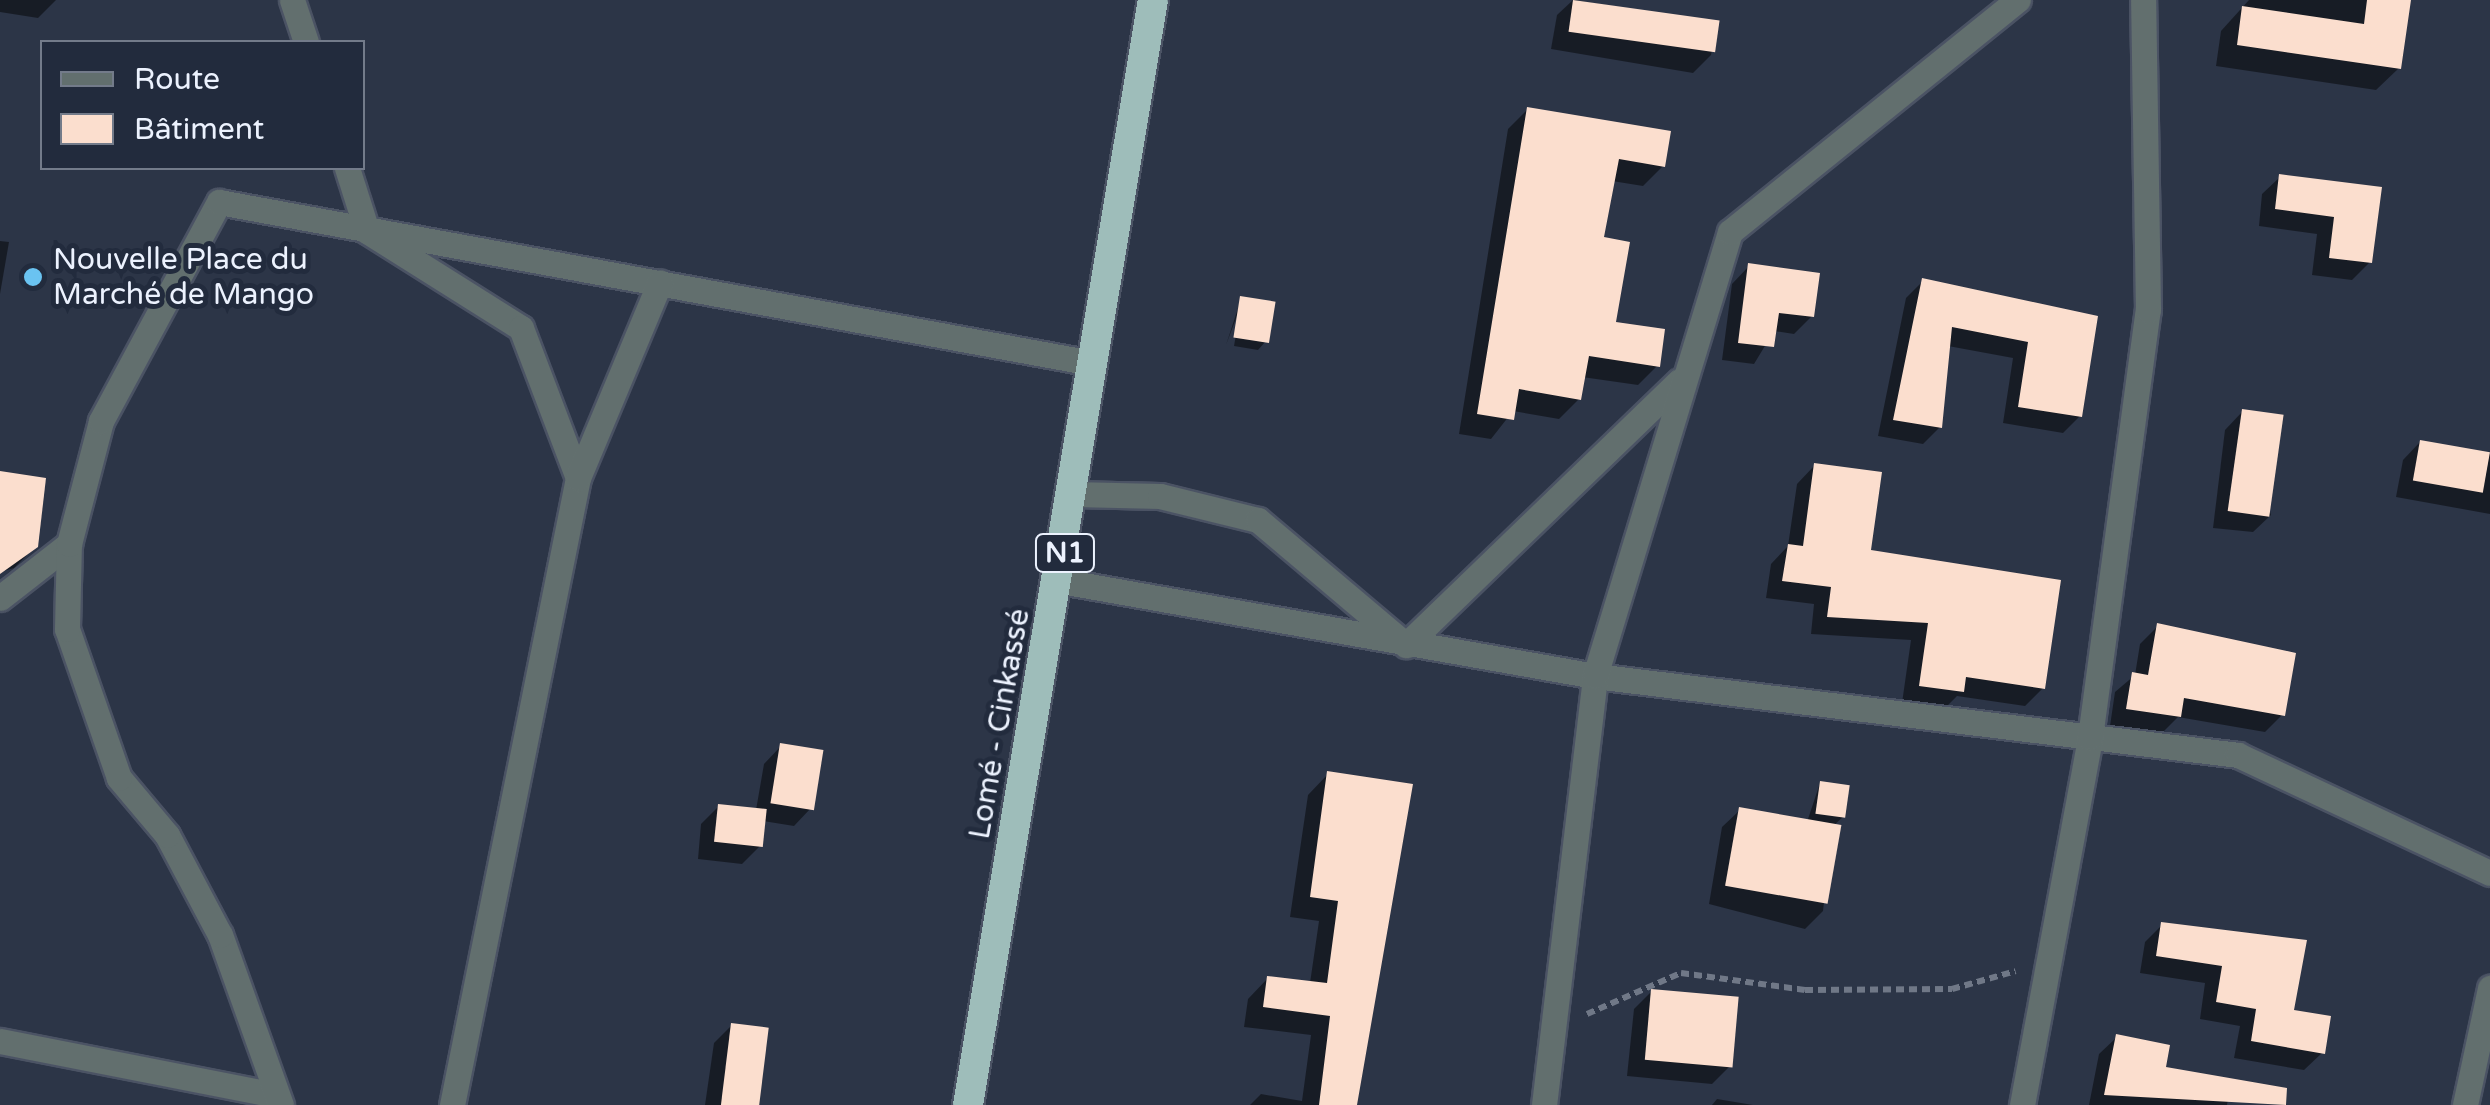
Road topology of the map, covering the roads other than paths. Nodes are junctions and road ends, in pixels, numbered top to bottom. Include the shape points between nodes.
1 (292, 0) edge
2 (1153, 0) edge
3 (2018, 0) edge
4 (2143, 0) edge
5 (305, 40) edge
6 (348, 170) edge
7 (368, 231) junction
8 (660, 282) junction
9 (1092, 363) junction
10 (1679, 381) junction
11 (578, 478) junction
12 (1073, 494) junction
13 (69, 544) junction
14 (1061, 580) junction
15 (0, 598) edge
16 (1406, 645) junction
17 (1596, 676) junction
18 (2090, 737) junction
19 (2490, 873) edge
20 (2490, 988) edge
21 (0, 1041) edge
22 (276, 1099) edge
23 (452, 1105) edge
24 (968, 1105) edge
25 (1544, 1105) edge
26 (2022, 1105) edge
27 (2465, 1105) edge

1 - 5 street
2 - 9 highway, Lomé - Cinkassé / N1
3 - 10 street via 1730,232
4 - 18 street via 2148,310
6 - 7 street
7 - 8 street
7 - 11 street via 522,328
7 - 13 street via 218,202 101,421
8 - 9 street
8 - 11 street
9 - 12 highway, Lomé - Cinkassé / N1
10 - 16 street
10 - 17 street
11 - 23 street
12 - 14 highway, Lomé - Cinkassé / N1
12 - 16 street via 1160,496 1258,520
13 - 15 street
13 - 22 street via 68,629 94,714 119,778 167,835 220,935
14 - 16 street
14 - 24 highway, Lomé - Cinkassé / N1
16 - 17 street
17 - 18 street
17 - 25 street
18 - 19 street via 2238,755
18 - 26 street
20 - 27 street
21 - 22 street

